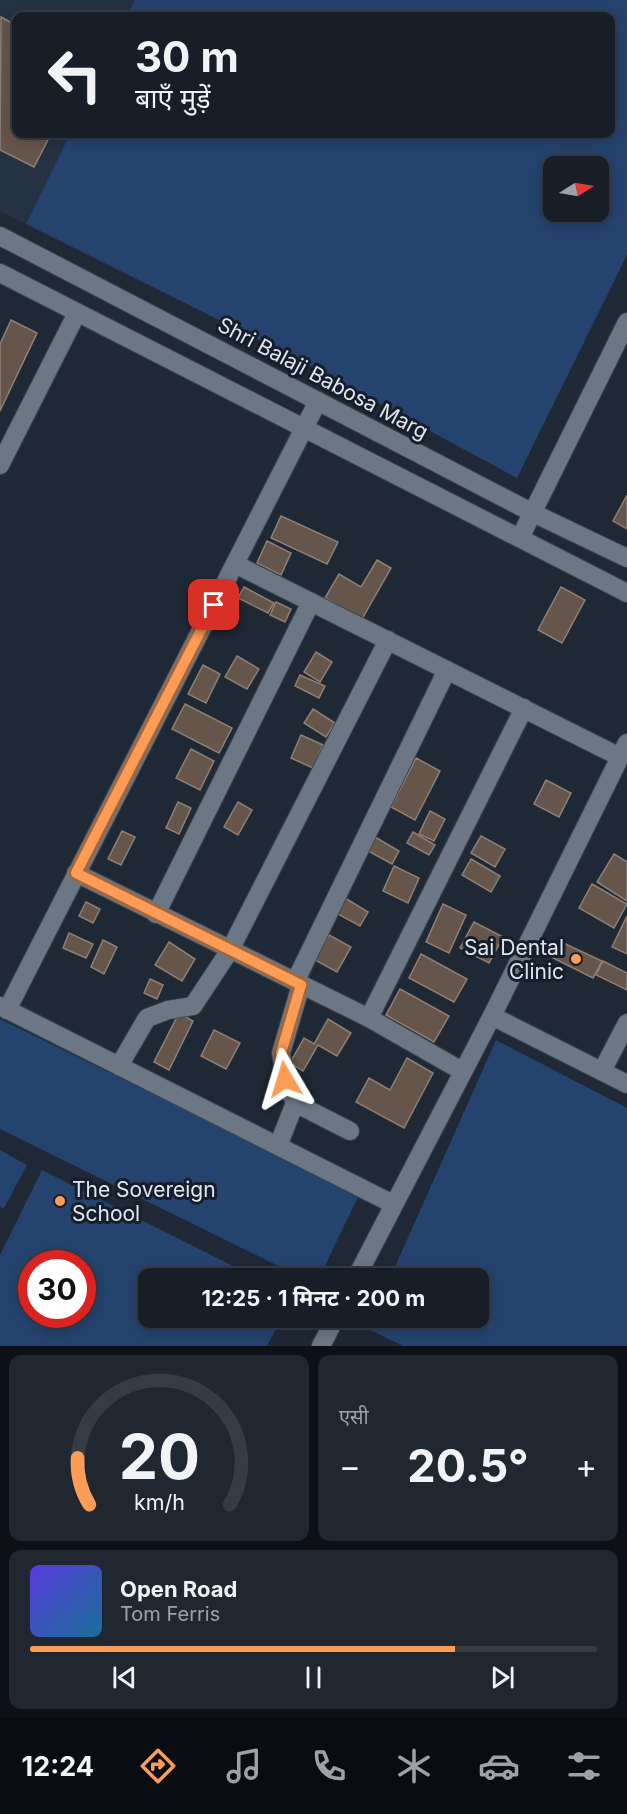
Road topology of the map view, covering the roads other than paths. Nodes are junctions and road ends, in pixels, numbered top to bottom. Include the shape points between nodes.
1 (0, 236) edge
2 (0, 273) edge
3 (77, 313) junction
4 (627, 322) edge
5 (318, 401) junction
6 (305, 428) junction
7 (0, 465) edge
8 (533, 513) junction
9 (520, 538) junction
10 (627, 558) edge
11 (235, 564) junction
12 (627, 593) edge
13 (311, 602) junction
14 (388, 640) junction
15 (447, 670) junction
16 (524, 708) junction
17 (624, 750) edge
18 (76, 873) junction
19 (156, 914) junction
20 (230, 950) junction
21 (298, 983) junction
22 (3, 1008) edge
23 (492, 1016) junction
24 (369, 1018) junction
25 (627, 1023) edge
26 (119, 1066) junction
27 (462, 1071) junction
28 (602, 1071) junction
29 (627, 1084) edge
30 (295, 1103) junction
31 (350, 1131) dead end
32 (279, 1146) junction
33 (393, 1204) junction
34 (361, 1268) edge
35 (333, 1328) edge
36 (329, 1343) edge

1 - 5 street, Shri Balaji Babosa Marg
2 - 3 street
3 - 6 street
3 - 7 street
4 - 8 street
5 - 6 street
5 - 8 street, Shri Balaji Babosa Marg
6 - 9 street
6 - 11 street
8 - 9 street
8 - 10 street, Shri Balaji Babosa Marg
9 - 12 street
11 - 13 street
11 - 18 street
13 - 14 street
13 - 19 street
14 - 15 street
14 - 20 street
15 - 16 street
15 - 21 street
16 - 17 street
16 - 24 street
17 - 23 street
18 - 19 street
18 - 22 street
19 - 20 street
20 - 21 street
20 - 26 street via 194,1006 147,1018
21 - 24 street
21 - 30 street via 281,1053 285,1079
22 - 26 street
23 - 27 street
23 - 28 street
24 - 27 street
25 - 28 street
26 - 32 street
27 - 33 street
28 - 29 street
30 - 31 street
30 - 32 street
32 - 33 street
33 - 34 street
35 - 36 street

